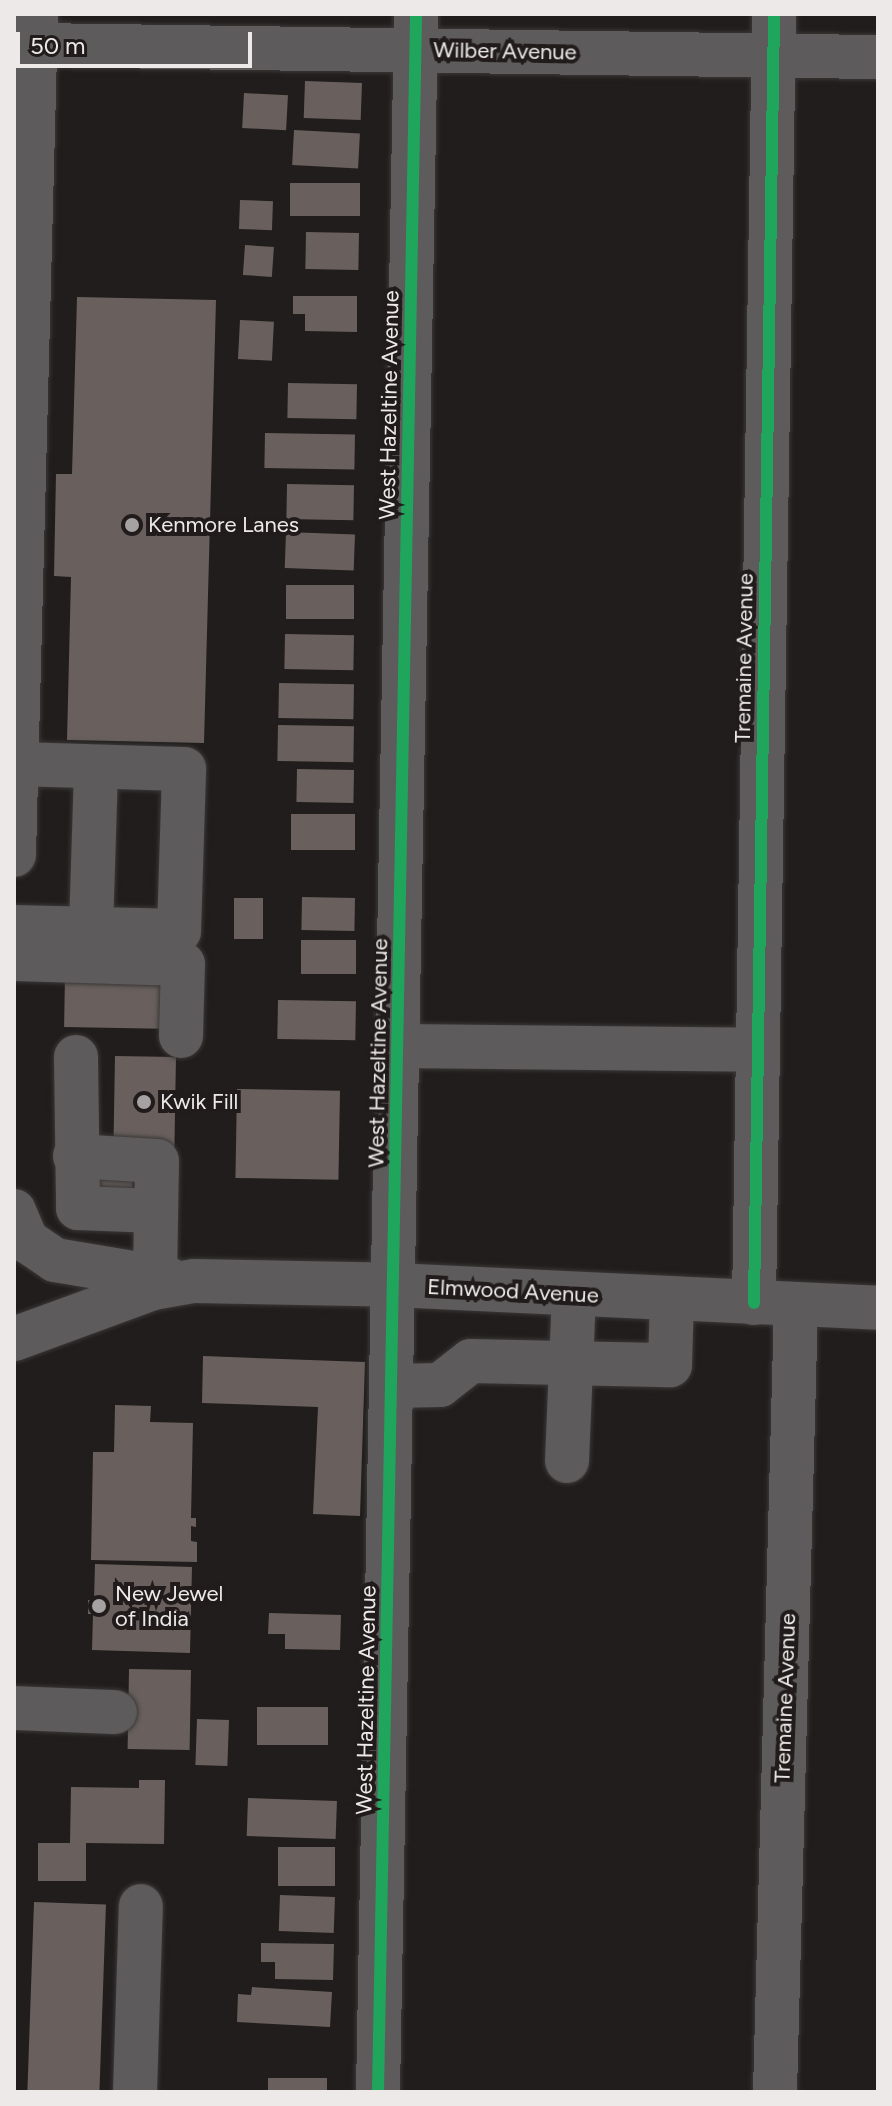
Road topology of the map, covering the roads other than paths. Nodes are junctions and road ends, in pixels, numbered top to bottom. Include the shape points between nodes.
1 (36, 30) edge
2 (416, 32) edge
3 (774, 35) edge
4 (878, 57) edge
5 (23, 175) edge
6 (22, 265) edge
7 (17, 644) edge
8 (16, 764) junction
9 (96, 767) junction
10 (14, 855) edge
11 (14, 927) edge
12 (91, 929) junction
13 (14, 959) edge
14 (181, 1036) dead end
15 (398, 1046) junction
16 (758, 1050) junction
17 (76, 1057) dead end
18 (75, 1156) junction
19 (14, 1204) edge
20 (78, 1208) junction
21 (14, 1211) edge
22 (156, 1211) junction
23 (76, 1265) junction
24 (175, 1280) junction
25 (394, 1285) junction
26 (473, 1290) junction
27 (574, 1294) junction
28 (672, 1299) junction
29 (775, 1304) junction
30 (878, 1308) edge
31 (14, 1339) edge
32 (471, 1361) junction
33 (571, 1363) junction
34 (392, 1386) junction
35 (567, 1461) dead end
36 (14, 1708) edge
37 (115, 1712) dead end
38 (141, 1906) dead end
39 (135, 2092) edge
40 (378, 2092) edge
41 (775, 2092) edge

1 - 2 street, Wilber Avenue
1 - 5 street
2 - 3 street, Wilber Avenue
2 - 15 street, West Hazeltine Avenue
3 - 4 street, Wilber Avenue
3 - 16 street, Tremaine Avenue
5 - 6 street
6 - 7 street
7 - 8 street
8 - 9 street
8 - 10 street
9 - 12 street
9 - 12 street via 184,769 184,784 179,931
11 - 12 street
13 - 14 street via 183,964
15 - 16 street
15 - 25 street, West Hazeltine Avenue
16 - 29 street, Tremaine Avenue
17 - 18 street
18 - 20 street
18 - 22 street via 157,1161
19 - 20 street
20 - 22 street
20 - 23 street
21 - 23 street via 38,1252
22 - 24 street
23 - 24 street
24 - 25 street, Elmwood Avenue
24 - 31 street, Elmwood Avenue
25 - 26 street, Elmwood Avenue
25 - 34 street, West Hazeltine Avenue
26 - 27 street, Elmwood Avenue
26 - 32 street
27 - 28 street, Elmwood Avenue
27 - 33 street
28 - 29 street, Elmwood Avenue
28 - 33 street via 670,1365
29 - 30 street, Elmwood Avenue
29 - 41 street, Tremaine Avenue
32 - 33 street
32 - 34 street via 440,1385
33 - 35 street
34 - 40 street, West Hazeltine Avenue
36 - 37 street
38 - 39 street

